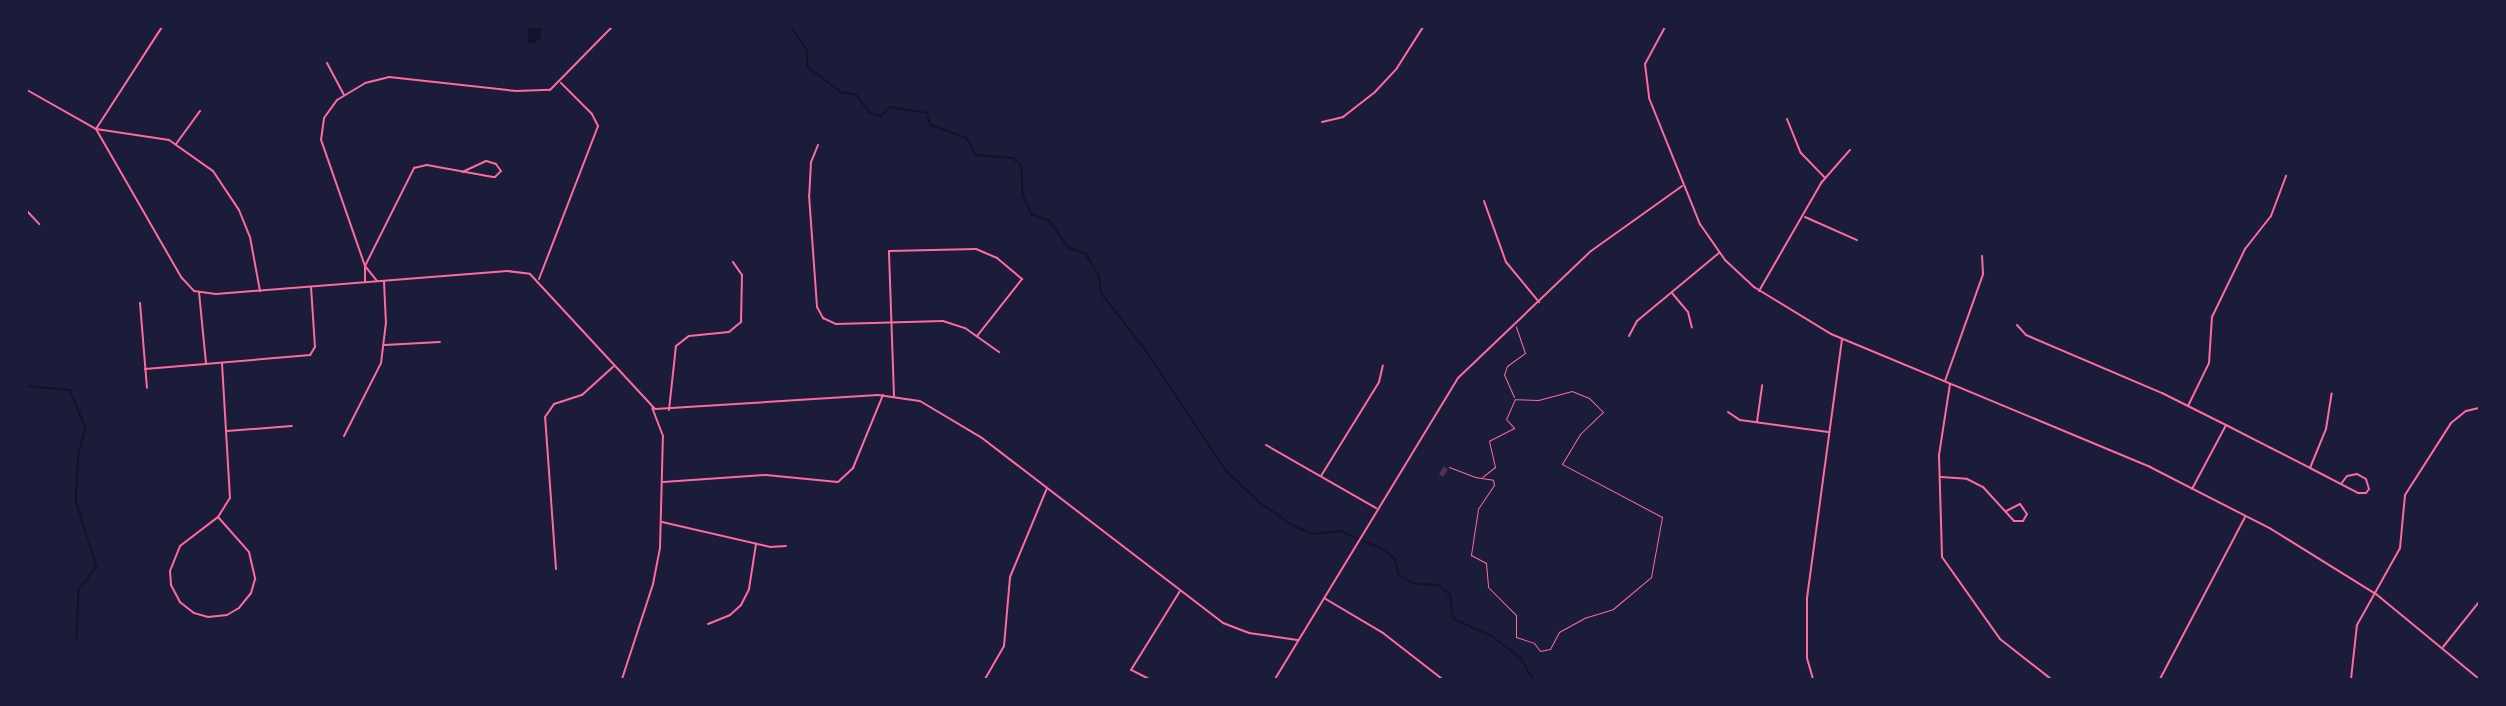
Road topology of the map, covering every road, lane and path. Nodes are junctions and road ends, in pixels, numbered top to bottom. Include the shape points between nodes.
1 (162, 27) edge
2 (612, 27) edge
3 (1422, 27) edge
4 (1665, 27) edge
5 (327, 63) dead end
6 (561, 83) junction
7 (27, 90) edge
8 (344, 95) junction
9 (200, 111) dead end
10 (1787, 119) dead end
11 (1322, 122) dead end
12 (96, 129) junction
13 (176, 144) junction
14 (818, 145) dead end
15 (1850, 150) dead end
16 (462, 172) junction
17 (2286, 176) dead end
18 (1825, 178) junction
19 (1683, 185) junction
20 (1484, 201) dead end
21 (27, 211) edge
22 (1804, 217) junction
23 (39, 224) dead end
24 (1857, 240) dead end
25 (1719, 253) junction
26 (1982, 256) dead end
27 (733, 262) dead end
28 (365, 266) junction
29 (539, 279) junction
30 (378, 281) junction
31 (384, 281) junction
32 (365, 282) junction
33 (311, 287) junction
34 (260, 291) junction
35 (1759, 291) junction
36 (199, 292) junction
37 (1672, 292) junction
38 (1539, 302) junction
39 (140, 303) dead end
40 (892, 322) junction
41 (1515, 324) junction
42 (2016, 325) dead end
43 (1692, 328) dead end
44 (977, 336) junction
45 (1629, 336) dead end
46 (1842, 339) junction
47 (440, 342) dead end
48 (384, 345) junction
49 (999, 352) dead end
50 (222, 363) junction
51 (206, 364) junction
52 (1383, 364) dead end
53 (614, 366) junction
54 (145, 369) junction
55 (1944, 381) junction
56 (1950, 384) junction
57 (1762, 385) dead end
58 (147, 388) dead end
59 (2332, 393) dead end
60 (884, 396) junction
61 (894, 396) junction
62 (1515, 399) junction
63 (2188, 406) junction
64 (652, 407) junction
65 (2479, 408) edge
66 (669, 410) junction
67 (1728, 412) dead end
68 (1757, 422) junction
69 (2226, 425) junction
70 (292, 426) dead end
71 (227, 431) junction
72 (1828, 432) junction
73 (344, 436) dead end
74 (1266, 445) dead end
75 (1449, 467) dead end
76 (2310, 468) junction
77 (1321, 476) junction
78 (1482, 477) junction
79 (1940, 477) junction
80 (663, 482) junction
81 (2341, 484) junction
82 (1047, 488) junction
83 (2192, 489) junction
84 (1376, 508) junction
85 (2006, 511) junction
86 (2245, 516) junction
87 (219, 517) junction
88 (662, 522) junction
89 (756, 544) junction
90 (786, 546) dead end
91 (556, 569) dead end
92 (1180, 591) junction
93 (2375, 593) junction
94 (1324, 598) junction
95 (2479, 602) edge
96 (708, 624) dead end
97 (1297, 640) junction
98 (2443, 647) junction
99 (622, 679) edge
100 (985, 679) edge
101 (1149, 679) edge
102 (1275, 679) edge
103 (1442, 679) edge
104 (1813, 679) edge
105 (2051, 679) edge
106 (2160, 679) edge
107 (2351, 679) edge
108 (2479, 679) edge

1 - 12 street
2 - 6 street
3 - 11 street via 1397,68 1374,93 1343,117
4 - 19 street via 1647,57 1645,85
5 - 8 street
6 - 8 street via 550,90 535,92 389,77
6 - 29 street via 592,114 598,126
7 - 12 street
8 - 28 street via 324,118 321,140
9 - 13 street
10 - 18 street via 1801,153
12 - 13 street via 149,135
12 - 36 street via 181,277
13 - 34 street via 213,171 240,210 250,237
14 - 40 street via 811,162 809,195 817,307 823,318 836,324
15 - 18 street
16 - 16 street via 495,177 501,171 496,164 486,161
16 - 28 street via 423,165 414,168
17 - 63 street via 2271,216 2246,249 2212,317 2209,363
18 - 22 street
19 - 25 street
19 - 38 street via 1600,244
20 - 38 street via 1506,262
21 - 23 street
22 - 24 street
22 - 35 street
25 - 35 street
25 - 37 street
26 - 55 street via 1983,274
27 - 66 street via 741,275 741,322 729,332 689,336 676,346
28 - 30 street
28 - 32 street
29 - 31 street via 507,271
29 - 53 street
30 - 31 street
30 - 32 street
31 - 48 street
32 - 33 street
33 - 34 street
33 - 50 street via 315,347 312,354
34 - 36 street
35 - 46 street
36 - 51 street
37 - 43 street via 1688,312
37 - 45 street via 1637,321
38 - 41 street
39 - 54 street
40 - 44 street via 944,321
40 - 44 street via 889,252 976,249 996,258 1022,279
40 - 61 street
41 - 62 path via 1525,353 1507,366 1504,375
41 - 84 street via 1454,383
42 - 63 street via 2026,335
44 - 49 street
46 - 55 street
46 - 72 street
47 - 48 street
48 - 73 street via 373,383
50 - 51 street
50 - 71 street
51 - 54 street
52 - 77 street via 1379,382
53 - 64 street
53 - 91 street via 582,395 554,404 545,417
54 - 58 street
55 - 56 street
56 - 79 street via 1939,447
56 - 83 street
57 - 68 street
59 - 76 street via 2326,429
60 - 61 street
60 - 66 street
60 - 80 street via 853,468 838,482 766,475
61 - 82 street via 920,401 944,412
62 - 78 path via 1506,419 1514,428 1489,441 1495,467
62 - 78 path via 1538,400 1572,391 1589,398 1603,411 1580,434 1562,464 1662,517 1651,577 1613,609 1584,618 1559,632 1546,652 1516,637 1516,615 1488,587 1486,563 1471,555 1478,509 1494,485 1493,480
63 - 69 street
64 - 66 street
64 - 80 street via 663,436
65 - 93 street via 2456,417 2401,505 2399,551
67 - 68 street via 1740,420
68 - 72 street
69 - 76 street
69 - 83 street
70 - 71 street
71 - 87 street via 231,489
72 - 104 street via 1807,598 1807,658
74 - 77 street
75 - 78 path
76 - 81 street
77 - 84 street
79 - 85 street via 1976,483
79 - 105 street via 1940,546 1946,567 2000,639
80 - 88 street
81 - 81 street via 2347,476 2357,474 2366,479 2369,489 2361,494
82 - 92 street
82 - 100 street via 1010,577 1004,646
83 - 86 street
84 - 94 street
85 - 85 street via 2022,505 2027,516 2016,522
86 - 93 street
86 - 106 street
87 - 87 street via 180,546 170,567 170,581 177,598 186,608 203,616 222,616 240,608 255,579 249,552
88 - 89 street
88 - 99 street via 653,584
89 - 90 street
89 - 96 street via 749,589 741,605 730,615
92 - 97 street via 1236,629
92 - 101 street via 1131,670
93 - 98 street
93 - 107 street via 2357,625
94 - 97 street
94 - 103 street via 1383,633
95 - 98 street
97 - 102 street
98 - 108 street

